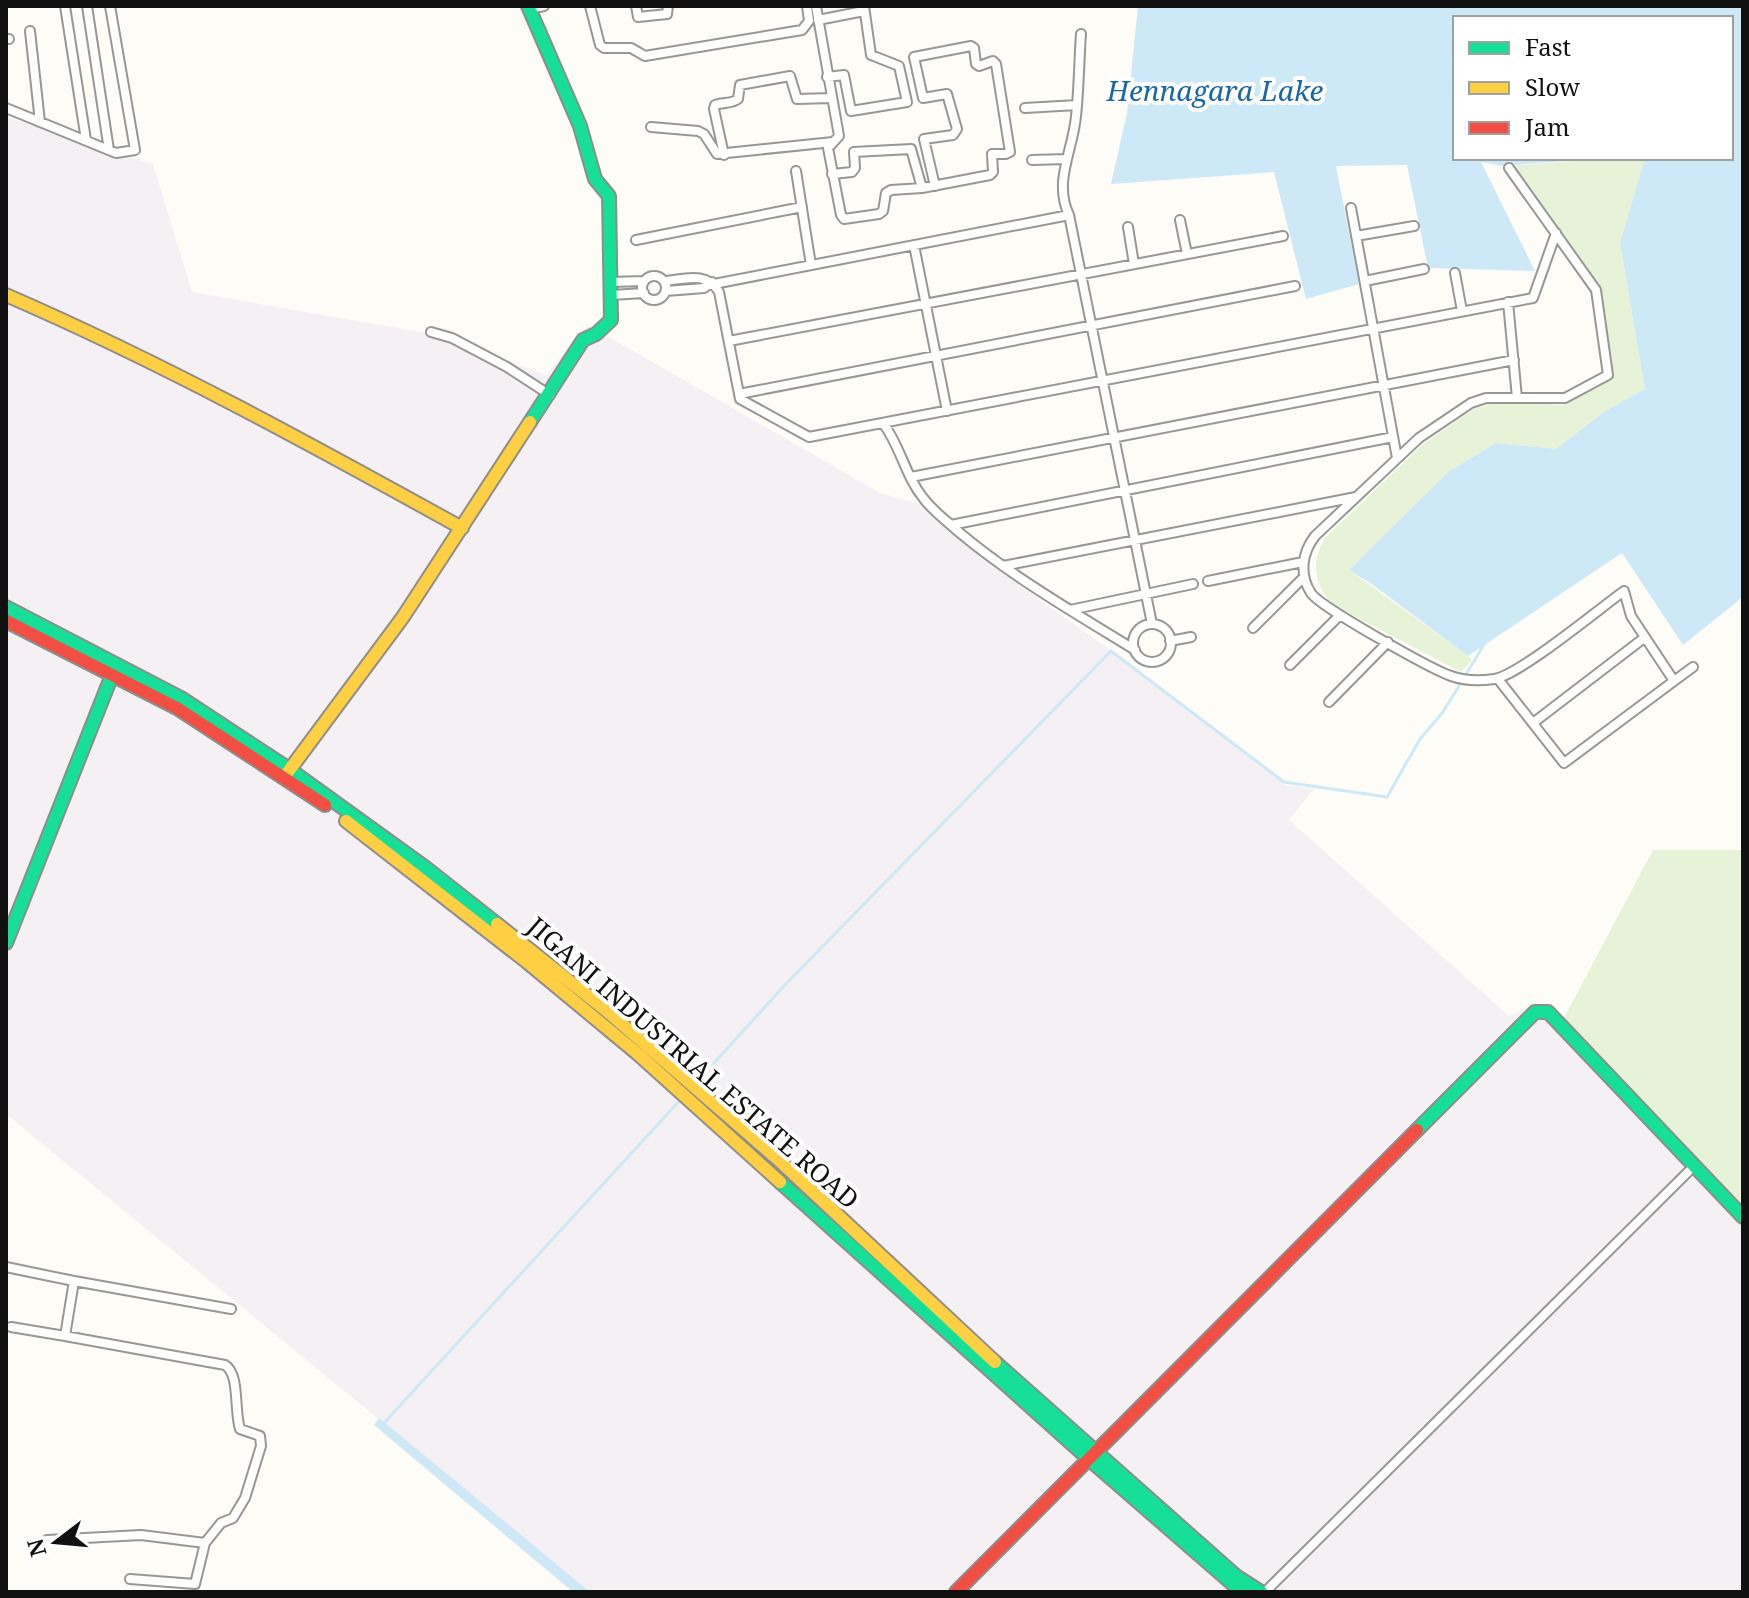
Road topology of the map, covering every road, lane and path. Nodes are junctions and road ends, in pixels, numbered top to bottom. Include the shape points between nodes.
1 (65, 6) edge
2 (87, 6) edge
3 (110, 6) edge
4 (544, 6) edge
5 (590, 6) edge
6 (636, 6) edge
7 (668, 6) edge
8 (807, 6) edge
9 (816, 6) edge
10 (529, 8) edge
11 (864, 8) edge
12 (818, 20) junction
13 (30, 31) dead end
14 (1081, 34) dead end
15 (827, 77) junction
16 (832, 98) junction
17 (923, 98) junction
18 (907, 102) junction
19 (1077, 105) junction
20 (6, 108) edge
21 (1025, 108) dead end
22 (40, 122) junction
23 (651, 127) dead end
24 (86, 140) junction
25 (834, 142) junction
26 (113, 151) junction
27 (724, 155) junction
28 (1067, 159) junction
29 (1032, 160) dead end
30 (1509, 168) dead end
31 (796, 171) dead end
32 (832, 174) junction
33 (935, 186) junction
34 (922, 188) junction
35 (802, 207) junction
36 (1351, 208) dead end
37 (1069, 215) junction
38 (1180, 220) dead end
39 (1414, 226) dead end
40 (1128, 227) dead end
41 (1556, 233) dead end
42 (1283, 236) dead end
43 (1356, 236) junction
44 (636, 240) dead end
45 (914, 245) junction
46 (1187, 254) junction
47 (1134, 264) junction
48 (811, 265) junction
49 (1424, 269) dead end
50 (1455, 273) dead end
51 (1081, 274) junction
52 (644, 281) junction
53 (1365, 281) junction
54 (713, 283) junction
55 (665, 286) junction
56 (1295, 286) dead end
57 (611, 288) junction
58 (644, 293) junction
59 (6, 295) edge
60 (1508, 302) junction
61 (926, 303) junction
62 (1462, 311) junction
63 (1092, 325) junction
64 (1373, 328) junction
65 (431, 332) dead end
66 (729, 341) junction
67 (936, 356) junction
68 (1514, 360) junction
69 (1103, 381) junction
70 (1384, 385) junction
71 (739, 394) junction
72 (550, 395) junction
73 (1517, 398) junction
74 (947, 411) junction
75 (883, 423) junction
76 (1393, 437) junction
77 (1397, 458) junction
78 (911, 477) junction
79 (1125, 490) junction
80 (1356, 497) junction
81 (951, 525) junction
82 (462, 528) junction
83 (1135, 540) junction
84 (1303, 562) junction
85 (1003, 566) junction
86 (1304, 577) junction
87 (1208, 581) dead end
88 (1193, 584) dead end
89 (1146, 594) junction
90 (6, 607) edge
91 (1070, 610) junction
92 (1340, 615) junction
93 (6, 621) edge
94 (1152, 624) junction
95 (1253, 628) dead end
96 (1191, 637) dead end
97 (1644, 638) junction
98 (1170, 641) junction
99 (1388, 642) junction
100 (1135, 650) junction
101 (1290, 665) dead end
102 (1693, 667) dead end
103 (114, 670) junction
104 (1498, 679) junction
105 (1674, 681) junction
106 (1329, 702) dead end
107 (1533, 723) junction
108 (287, 774) junction
109 (6, 943) edge
110 (1693, 1167) junction
111 (1743, 1217) edge
112 (6, 1267) edge
113 (74, 1281) junction
114 (231, 1309) dead end
115 (11, 1327) dead end
116 (65, 1336) junction
117 (1094, 1456) junction
118 (47, 1540) dead end
119 (205, 1543) junction
120 (130, 1579) dead end
121 (956, 1592) edge
122 (1242, 1592) edge
123 (1263, 1592) edge

1 - 24 street
2 - 26 street
3 - 26 street via 135,150
4 - 10 street
5 - 8 street via 600,45 631,48 645,56 802,30 809,21
6 - 7 street via 640,18 667,14
9 - 12 street
10 - 57 street via 580,126 595,179 609,196
11 - 12 street
11 - 18 street via 871,55 899,66
12 - 15 street
13 - 22 street
14 - 19 street
15 - 16 street
15 - 18 street via 844,75 851,111
16 - 25 street via 839,136
16 - 27 street via 797,99 790,76 740,85 735,102 714,109
17 - 18 street
17 - 33 street via 947,94 957,129 953,135 924,139
17 - 33 street via 914,57 971,46 976,64 996,64 1010,152 992,154 990,175
19 - 21 street
19 - 28 street
20 - 22 street
22 - 24 street
23 - 27 street via 698,131 717,154
24 - 26 street
25 - 27 street
25 - 32 street via 828,148
28 - 29 street
28 - 37 street via 1062,187
30 - 73 street via 1596,290 1608,375 1565,398
31 - 35 street
32 - 34 street via 852,172 854,152 911,149
32 - 34 street via 844,219 879,214 891,190
33 - 34 street
35 - 44 street
35 - 48 street
36 - 43 street
37 - 45 street
37 - 51 street
38 - 46 street
39 - 43 street
40 - 47 street
41 - 60 street via 1533,298
42 - 46 street
43 - 53 street
45 - 48 street
45 - 61 street
46 - 47 street
47 - 51 street
48 - 54 street
49 - 53 street
50 - 62 street
51 - 61 street
51 - 63 street
52 - 55 street via 655,275
52 - 57 street
52 - 58 street
53 - 64 street
54 - 55 street via 703,278
54 - 66 street
55 - 58 street via 657,300
56 - 63 street
57 - 58 street
57 - 72 street via 611,320 583,340
59 - 82 street via 269,421
60 - 62 street
60 - 68 street
61 - 66 street
61 - 67 street
62 - 64 street
63 - 67 street
63 - 69 street
64 - 69 street
64 - 70 street
65 - 72 street via 507,367
66 - 71 street
67 - 71 street
67 - 74 street
68 - 70 street
68 - 73 street
69 - 74 street
69 - 79 street
70 - 76 street
70 - 78 street
71 - 75 street via 809,437
72 - 82 street
73 - 77 street via 1476,401
74 - 75 street
75 - 78 street
76 - 77 street
76 - 79 street
77 - 80 street
78 - 81 street via 925,502
79 - 81 street
79 - 83 street
80 - 83 street
80 - 84 street via 1315,536
81 - 85 street
82 - 108 street
83 - 85 street
83 - 89 street
84 - 86 street
84 - 87 street
85 - 91 street
86 - 92 street via 1315,598
86 - 95 street
88 - 89 street
89 - 91 street
89 - 94 street
90 - 103 street, JIGANI INDUSTRIAL ESTATE ROAD
91 - 100 street
92 - 99 street
92 - 101 street
93 - 103 street, JIGANI INDUSTRIAL ESTATE ROAD
94 - 98 street via 1166,630
94 - 100 street via 1137,632
96 - 98 street
97 - 104 street via 1624,591
97 - 105 street
97 - 107 street
98 - 100 street via 1159,660 1145,660
99 - 104 street via 1449,676
99 - 106 street
102 - 105 street
103 - 108 street, JIGANI INDUSTRIAL ESTATE ROAD
103 - 109 street
104 - 107 street
105 - 107 street via 1564,763
108 - 117 street, JIGANI INDUSTRIAL ESTATE ROAD via 689,1090
110 - 111 street
110 - 117 street via 1548,1012 1535,1012
110 - 123 street
112 - 113 street
113 - 114 street
113 - 116 street
115 - 116 street
116 - 119 street via 231,1368 240,1429 260,1436 261,1446 245,1498 233,1518 221,1523
117 - 121 street
117 - 122 street, JIGANI INDUSTRIAL ESTATE ROAD
117 - 123 street, JIGANI INDUSTRIAL ESTATE ROAD via 1236,1576
118 - 119 street via 141,1535
119 - 120 street via 195,1584

